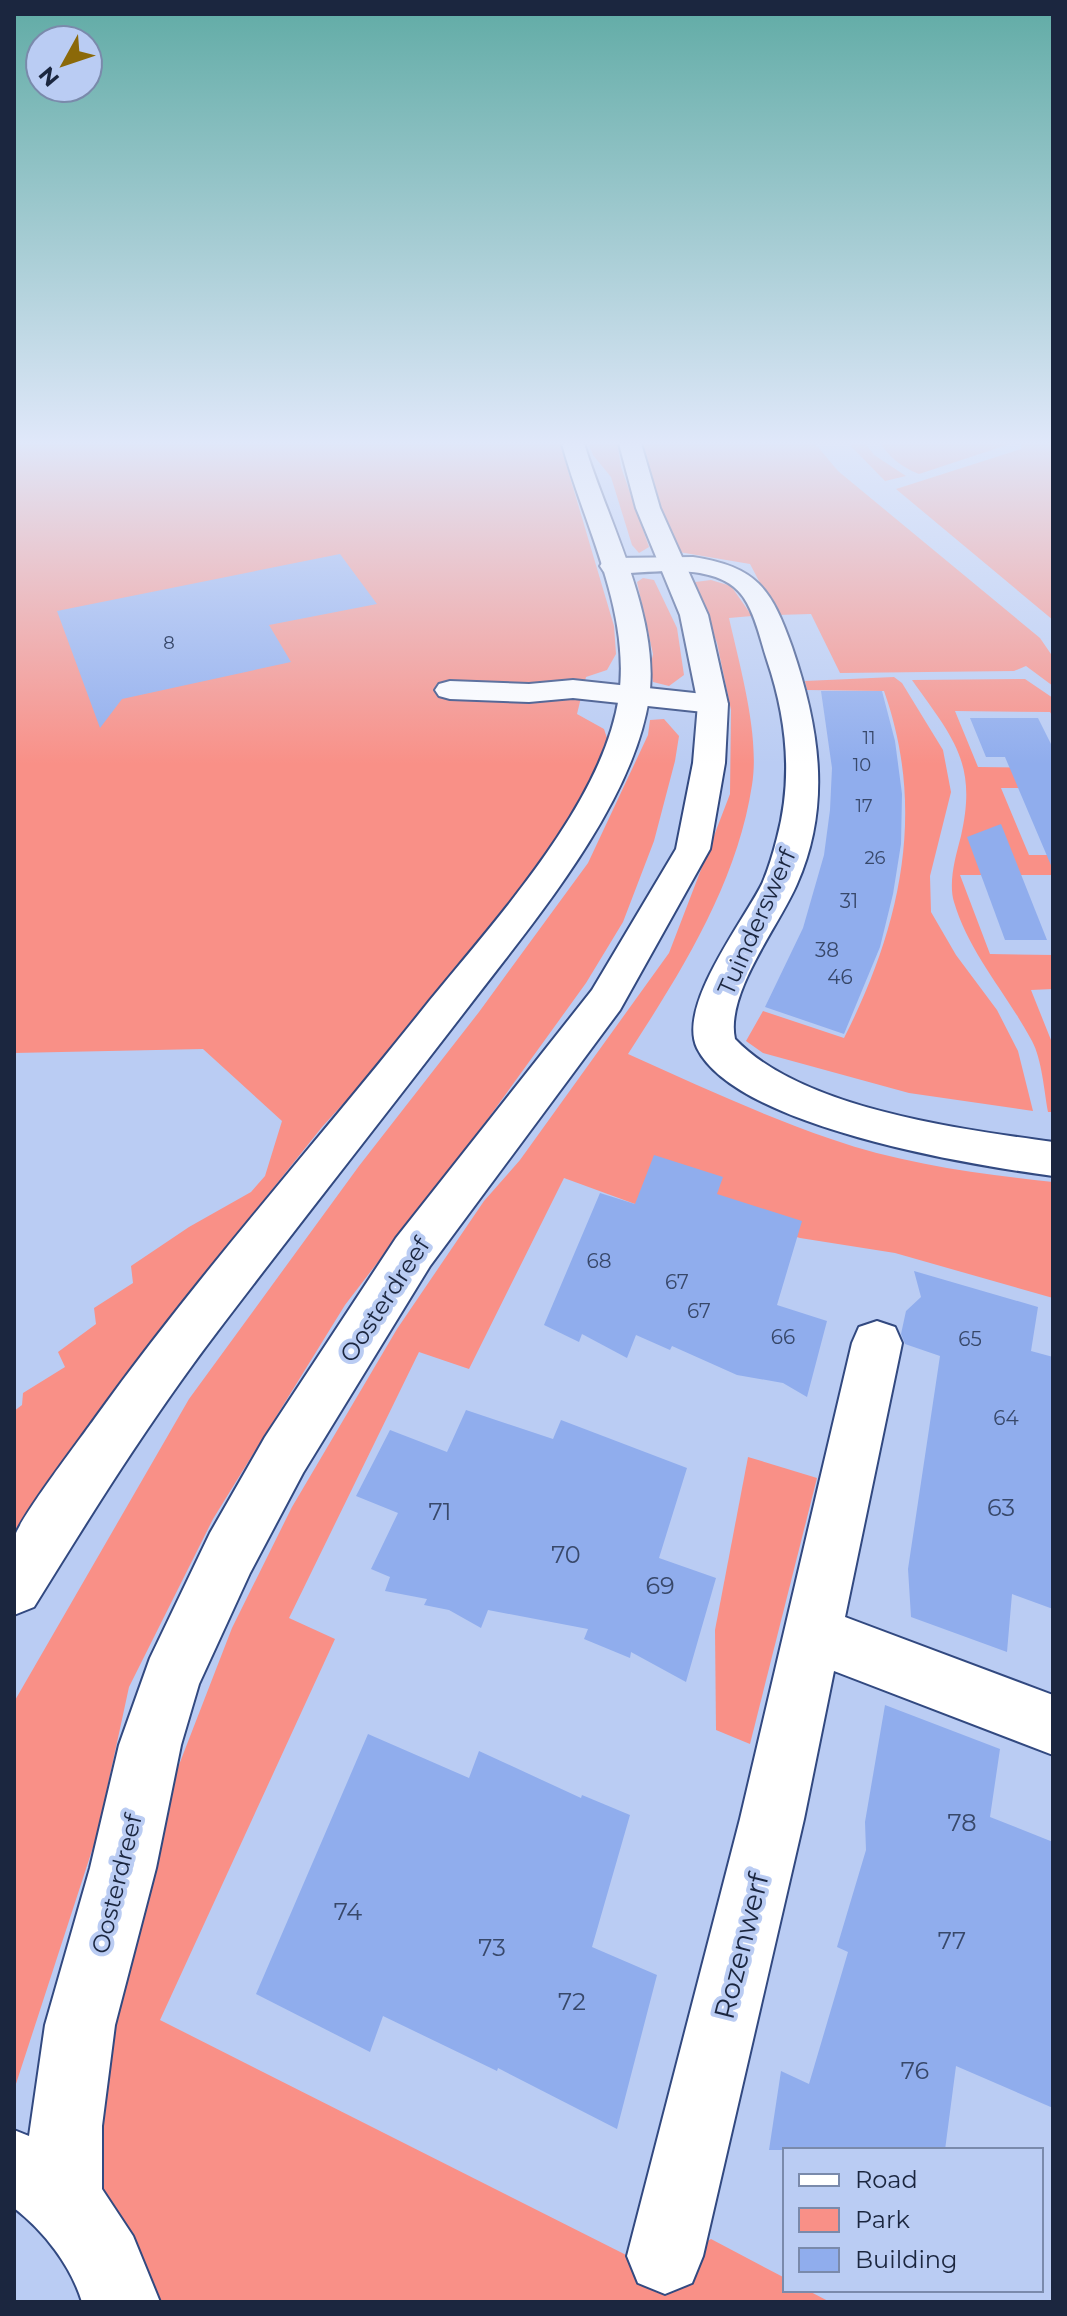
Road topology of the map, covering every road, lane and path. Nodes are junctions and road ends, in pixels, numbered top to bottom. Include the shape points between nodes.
1 (606, 548) edge
2 (665, 548) edge
3 (613, 566) junction
4 (673, 566) junction
5 (450, 690) dead end
6 (633, 700) junction
7 (713, 704) junction
8 (1053, 1159) edge
9 (877, 1343) dead end
10 (14, 1587) edge
11 (814, 1634) junction
12 (1053, 1725) edge
13 (39, 2185) edge
14 (665, 2256) dead end
15 (121, 2302) edge

1 - 3 main road
2 - 4 main road, Oosterdreef
3 - 4 main road, Tuinderswerf
3 - 6 main road via 629,620
4 - 7 main road, Oosterdreef via 694,615
4 - 8 main road, Tuinderswerf via 726,573 745,582 759,599 784,667 805,753 790,856 724,992 712,1025 715,1043 732,1065 767,1088 908,1134
5 - 6 main road via 529,693 564,702
6 - 7 main road
6 - 10 main road via 609,774 564,850 506,932 200,1316 112,1434
7 - 13 main road, Oosterdreef via 709,763 693,849 606,1000 413,1252 284,1455 230,1553 171,1679 80,2025 66,2126
9 - 11 main road, Rozenwerf
11 - 12 main road
11 - 14 main road, Rozenwerf
13 - 15 main road via 94,2240

